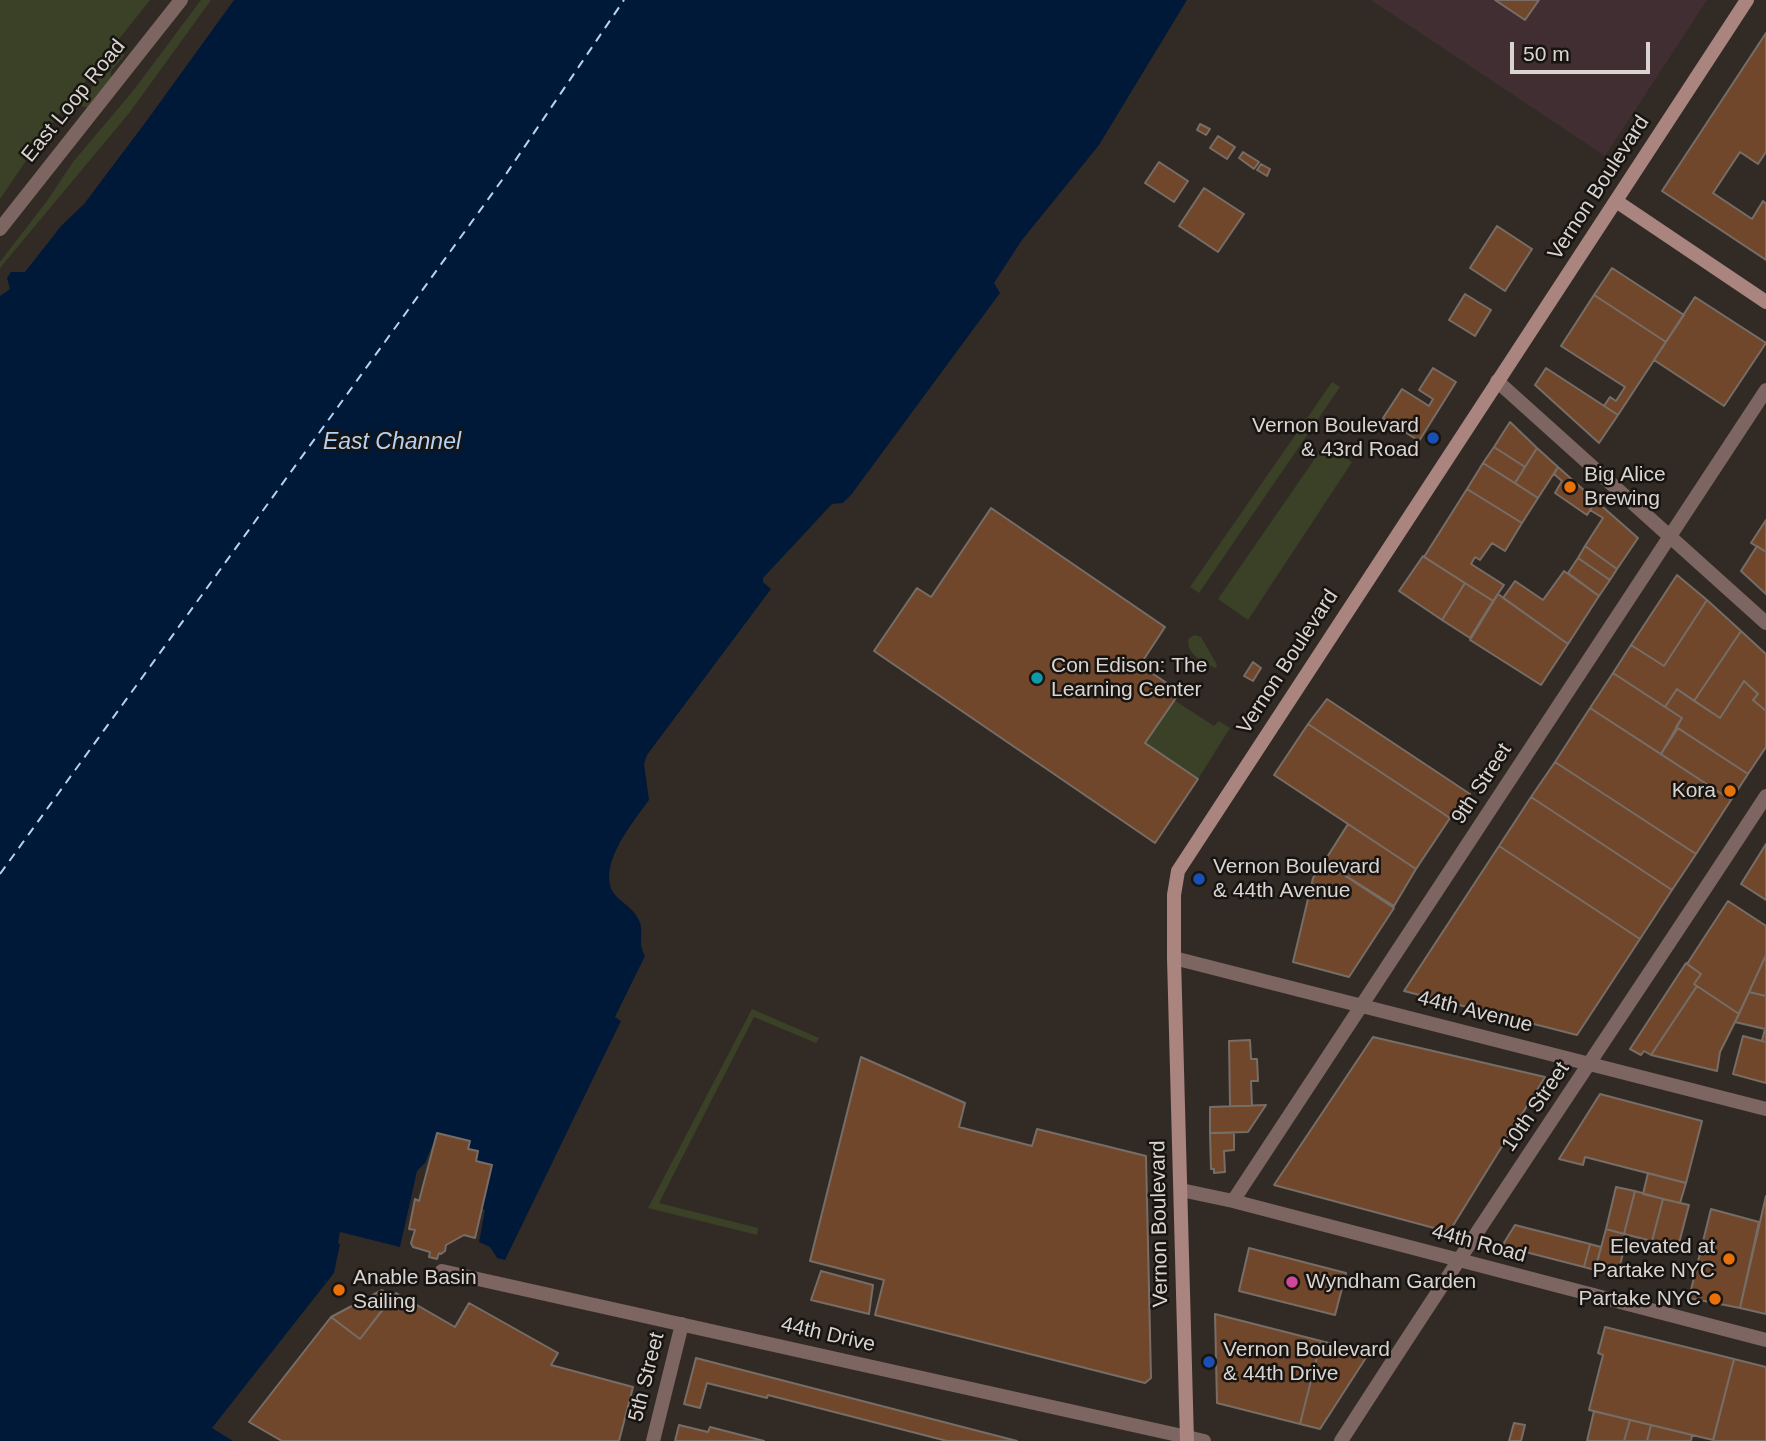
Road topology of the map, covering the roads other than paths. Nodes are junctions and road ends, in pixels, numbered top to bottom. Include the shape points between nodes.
1 (181, 0) edge
2 (1747, 0) edge
3 (1616, 201) junction
4 (0, 229) edge
5 (1766, 302) edge
6 (1497, 381) junction
7 (1766, 390) edge
8 (1670, 537) junction
9 (1766, 623) edge
10 (1766, 796) edge
11 (1174, 958) junction
12 (1362, 1005) junction
13 (1591, 1063) junction
14 (1766, 1109) edge
15 (1181, 1190) junction
16 (1233, 1201) junction
17 (1458, 1260) junction
18 (442, 1270) dead end
19 (682, 1324) junction
20 (1766, 1340) edge
21 (1187, 1439) edge
22 (653, 1441) edge
23 (1204, 1441) edge
24 (1341, 1441) edge

1 - 4 street, East Loop Road
2 - 3 main road, Vernon Boulevard
3 - 5 main road
3 - 6 main road, Vernon Boulevard
6 - 8 street
6 - 11 main road, Vernon Boulevard via 1181,863 1174,886
7 - 8 street, 9th Street
8 - 9 street
8 - 12 street, 9th Street
10 - 13 street, 10th Street
11 - 12 street, 44th Avenue
11 - 15 main road, Vernon Boulevard
12 - 13 street, 44th Avenue
12 - 16 street, 9th Street
13 - 14 street, 44th Avenue
13 - 17 street, 10th Street
15 - 16 street, 44th Road
15 - 21 main road, Vernon Boulevard
16 - 17 street, 44th Road
17 - 20 street, 44th Road
17 - 24 street, 10th Street
18 - 19 street, 44th Drive
19 - 21 street, 44th Drive
19 - 22 street, 5th Street
21 - 23 street, 44th Drive

